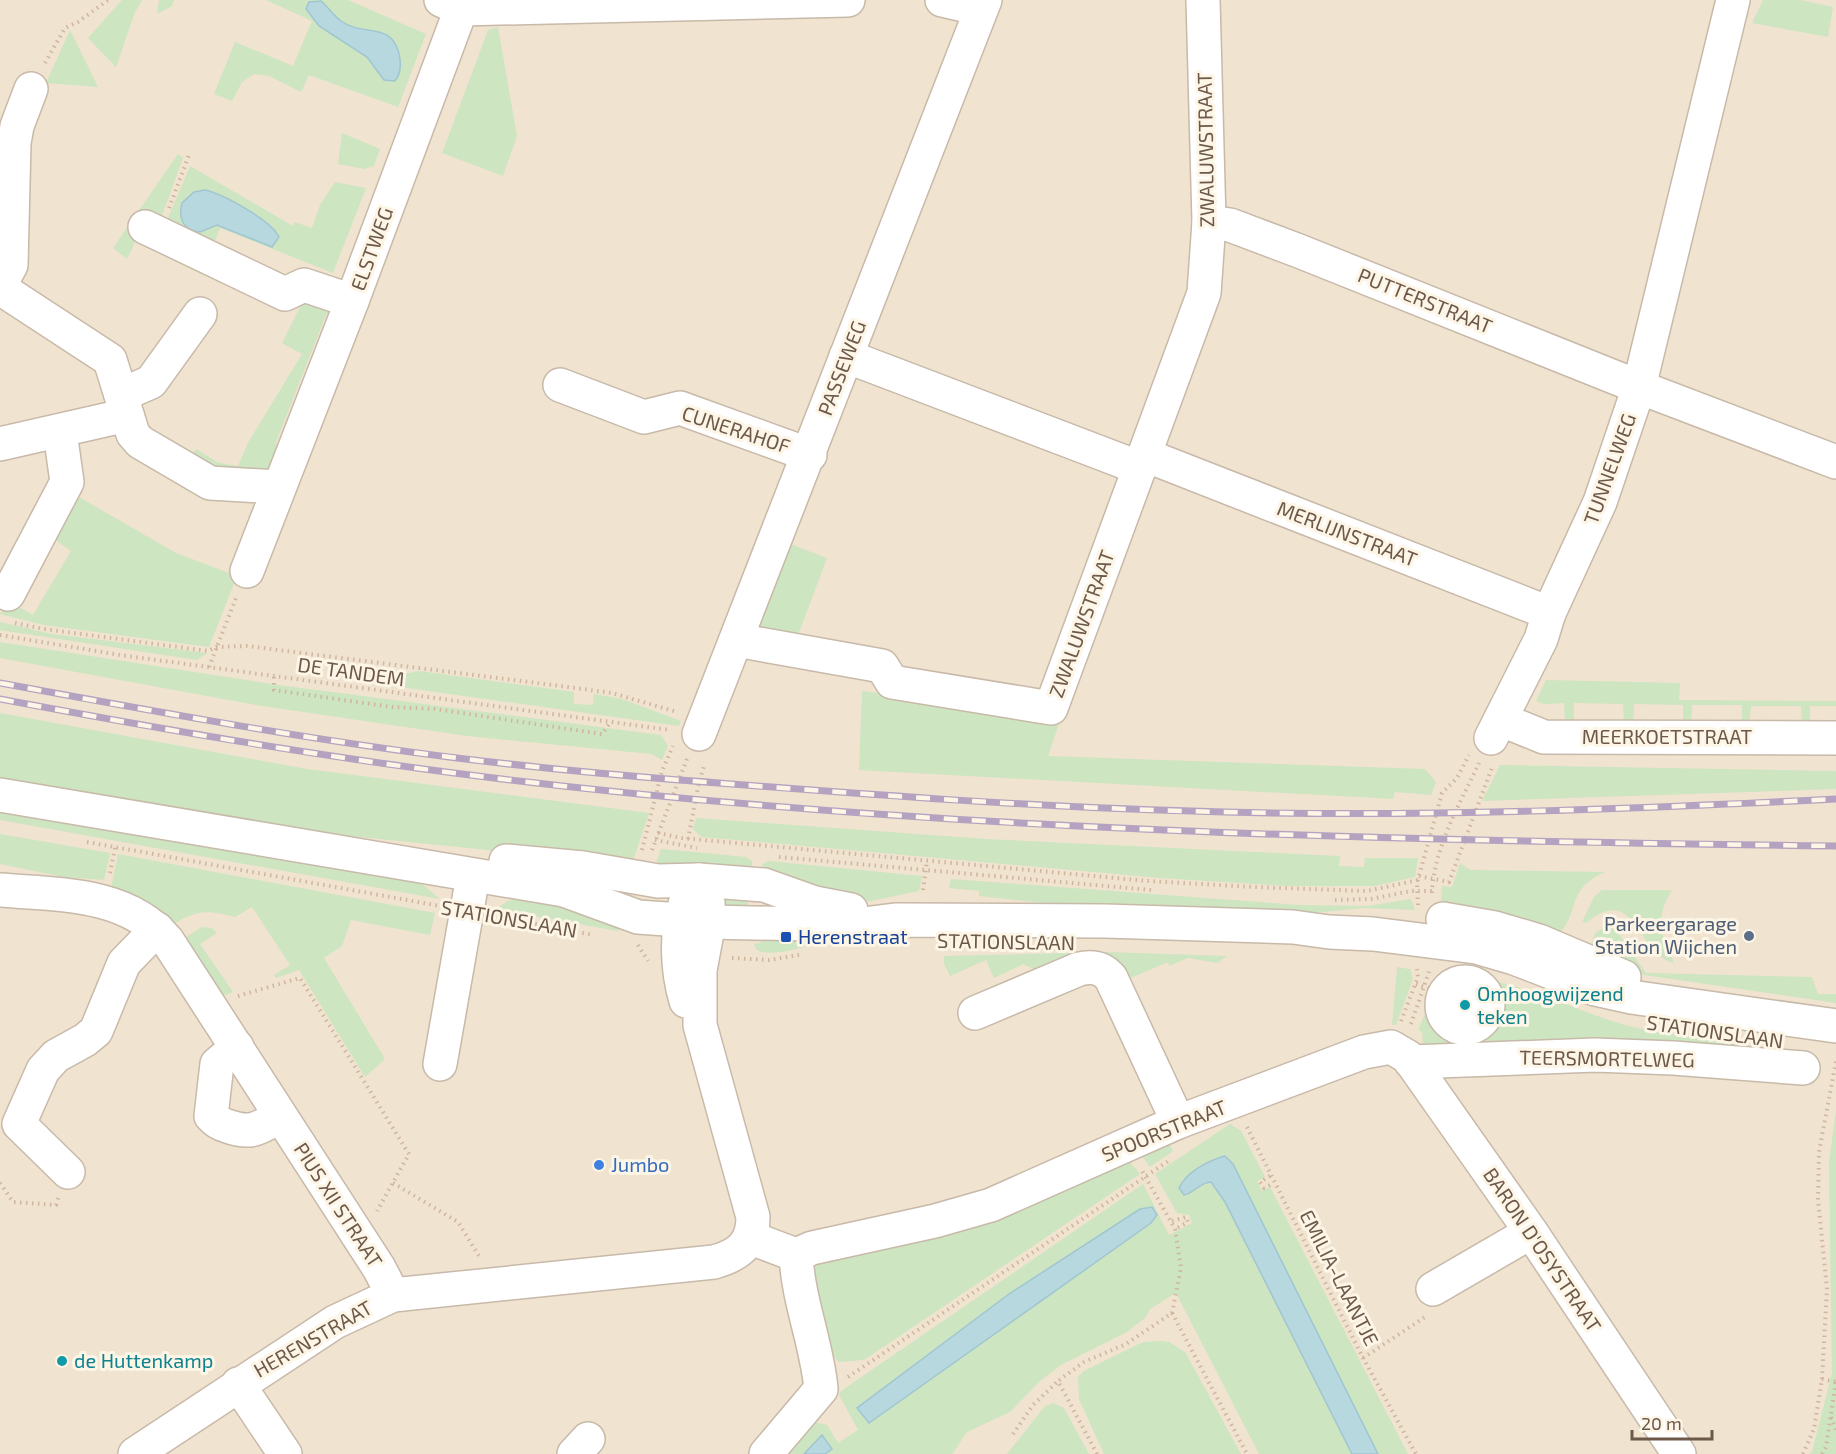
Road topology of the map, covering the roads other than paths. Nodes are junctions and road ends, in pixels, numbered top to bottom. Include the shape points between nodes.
1 (848, 0) edge
2 (942, 0) edge
3 (1203, 0) edge
4 (1733, 0) edge
5 (451, 4) edge
6 (983, 5) edge
7 (31, 89) road end
8 (1209, 222) junction
9 (152, 230) road end
10 (0, 286) edge
11 (352, 301) junction
12 (200, 314) dead end
13 (846, 356) junction
14 (560, 385) dead end
15 (1639, 387) junction
16 (124, 405) junction
17 (60, 432) junction
18 (0, 444) edge
19 (810, 455) junction
20 (1142, 461) junction
21 (1836, 462) edge
22 (279, 488) junction
23 (247, 571) road end
24 (9, 608) road end
25 (1549, 613) junction
26 (736, 640) junction
27 (1496, 733) joint
28 (698, 735) road end
29 (1836, 738) edge
30 (5, 794) edge
31 (227, 835) junction
32 (473, 876) junction
33 (699, 880) junction
34 (0, 890) edge
35 (895, 920) junction
36 (695, 921) junction
37 (157, 929) junction
38 (1836, 1009) edge
39 (1798, 1012) junction
40 (975, 1013) dead end
41 (1836, 1026) edge
42 (237, 1047) junction
43 (1401, 1053) junction
44 (440, 1064) dead end
45 (1803, 1068) dead end
46 (280, 1116) junction
47 (1178, 1122) junction
48 (68, 1172) road end
49 (1531, 1232) junction
50 (751, 1238) junction
51 (796, 1255) junction
52 (1433, 1289) road end
53 (393, 1295) junction
54 (238, 1384) junction
55 (135, 1454) edge
56 (285, 1454) edge
57 (766, 1454) edge
58 (1679, 1454) edge

1 - 5 street
2 - 6 street
3 - 8 street, ZWALUWSTRAAT
4 - 15 street, TUNNELWEG
5 - 11 street, ELSTWEG
6 - 13 street, PASSEWEG
7 - 10 street via 14,143 11,265
8 - 15 street, PUTTERSTRAAT via 1230,225 1299,251
8 - 20 street, ZWALUWSTRAAT via 1204,293
9 - 11 street via 285,294 304,285
10 - 16 street via 110,360
11 - 22 street, ELSTWEG
12 - 16 street via 151,382
13 - 19 street, PASSEWEG
13 - 20 street
14 - 19 street, CUNERAHOF via 644,417 680,408
15 - 21 street
15 - 25 street, TUNNELWEG via 1600,502
16 - 17 street
16 - 22 street via 133,434 140,442 210,483
17 - 18 street
17 - 24 street via 67,482
19 - 26 street, PASSEWEG
20 - 25 street, MERLIJNSTRAAT
20 - 26 street, ZWALUWSTRAAT via 1051,708 892,682 882,666
22 - 23 street, ELSTWEG
25 - 27 street, TUNNELWEG via 1541,639
26 - 28 street, PASSEWEG
27 - 29 street, MEERKOETSTRAAT via 1544,737
30 - 31 street, STATIONSLAAN
31 - 32 street, STATIONSLAAN
31 - 33 street, STATIONSLAAN via 583,868 658,881
32 - 36 street, STATIONSLAAN via 575,893 625,928
32 - 44 street
33 - 35 street, STATIONSLAAN via 764,885 828,907
33 - 36 street via 708,903
34 - 37 street, PIUS XII STRAAT via 104,901 132,911
35 - 36 street, STATIONSLAAN via 855,925
35 - 39 street, STATIONSLAAN via 1293,927 1424,919 1476,947 1595,989 1631,997
36 - 50 street via 691,955 699,983 700,1025 751,1207
37 - 42 street, PIUS XII STRAAT
37 - 48 street via 124,963 96,1031 56,1056 43,1071 20,1124
38 - 39 street, STATIONSLAAN
39 - 41 street, STATIONSLAAN
40 - 47 street via 1079,969 1101,969 1111,978
42 - 46 street, PIUS XII STRAAT
42 - 46 street via 217,1064 212,1116 216,1122 242,1132 257,1129
43 - 45 street, TEERSMORTELWEG via 1595,1055
43 - 47 street, SPOORSTRAAT via 1364,1052
43 - 49 street, BARON D'OSYSTRAAT
46 - 53 street, PIUS XII STRAAT
47 - 51 street, SPOORSTRAAT via 991,1205
49 - 52 street
49 - 58 street, BARON D'OSYSTRAAT
50 - 51 street
50 - 53 street, HERENSTRAAT via 738,1253 714,1262
51 - 57 street via 821,1389
53 - 54 street, HERENSTRAAT via 335,1322
54 - 55 street, HERENSTRAAT
54 - 56 street

